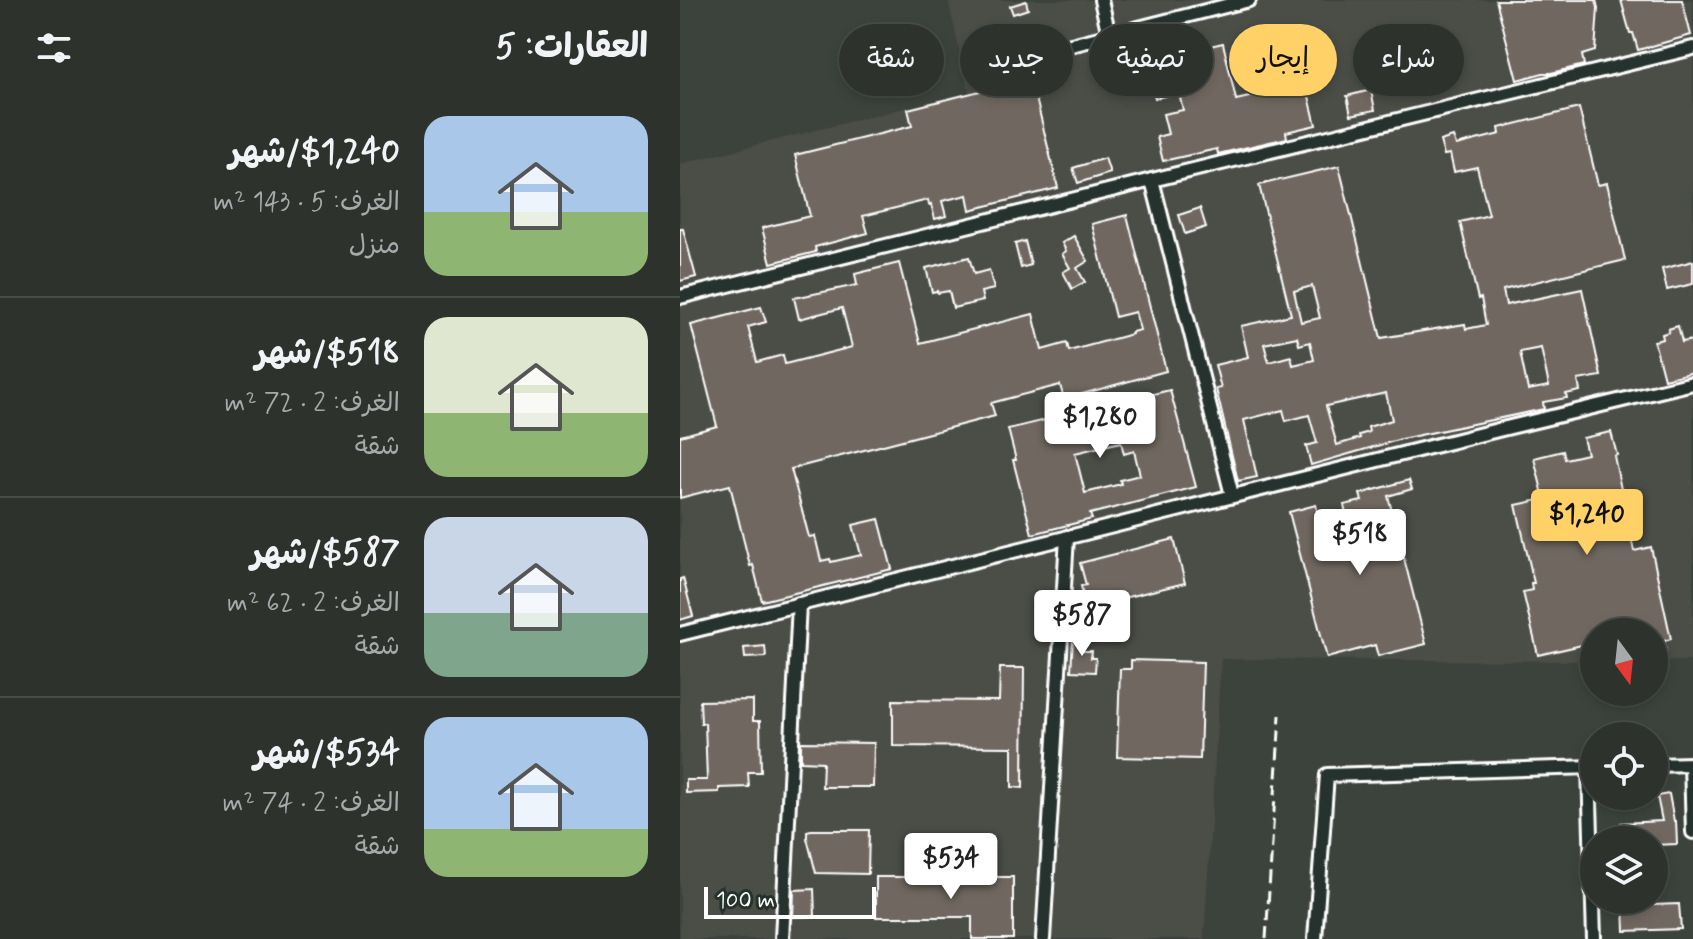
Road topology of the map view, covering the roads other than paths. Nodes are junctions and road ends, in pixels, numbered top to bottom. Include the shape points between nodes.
1 (1101, 0) edge
2 (1249, 0) edge
3 (1106, 24) edge
4 (1153, 24) edge
5 (1693, 48) edge
6 (1152, 180) junction
7 (680, 297) edge
8 (1693, 383) edge
9 (1232, 495) junction
10 (1067, 537) junction
11 (799, 604) junction
12 (680, 634) edge
13 (1692, 764) edge
14 (1668, 765) edge
15 (1580, 767) edge
16 (1592, 810) edge
17 (1693, 832) edge
18 (782, 939) edge
19 (1043, 939) edge
20 (1315, 939) edge
21 (1594, 939) edge

1 - 3 street
2 - 4 street
5 - 6 street
6 - 7 street
6 - 9 street
8 - 9 street
9 - 10 street
10 - 11 street
10 - 19 street
11 - 12 street
11 - 18 street
13 - 14 street
13 - 17 street
15 - 20 street via 1327,775
16 - 21 street

